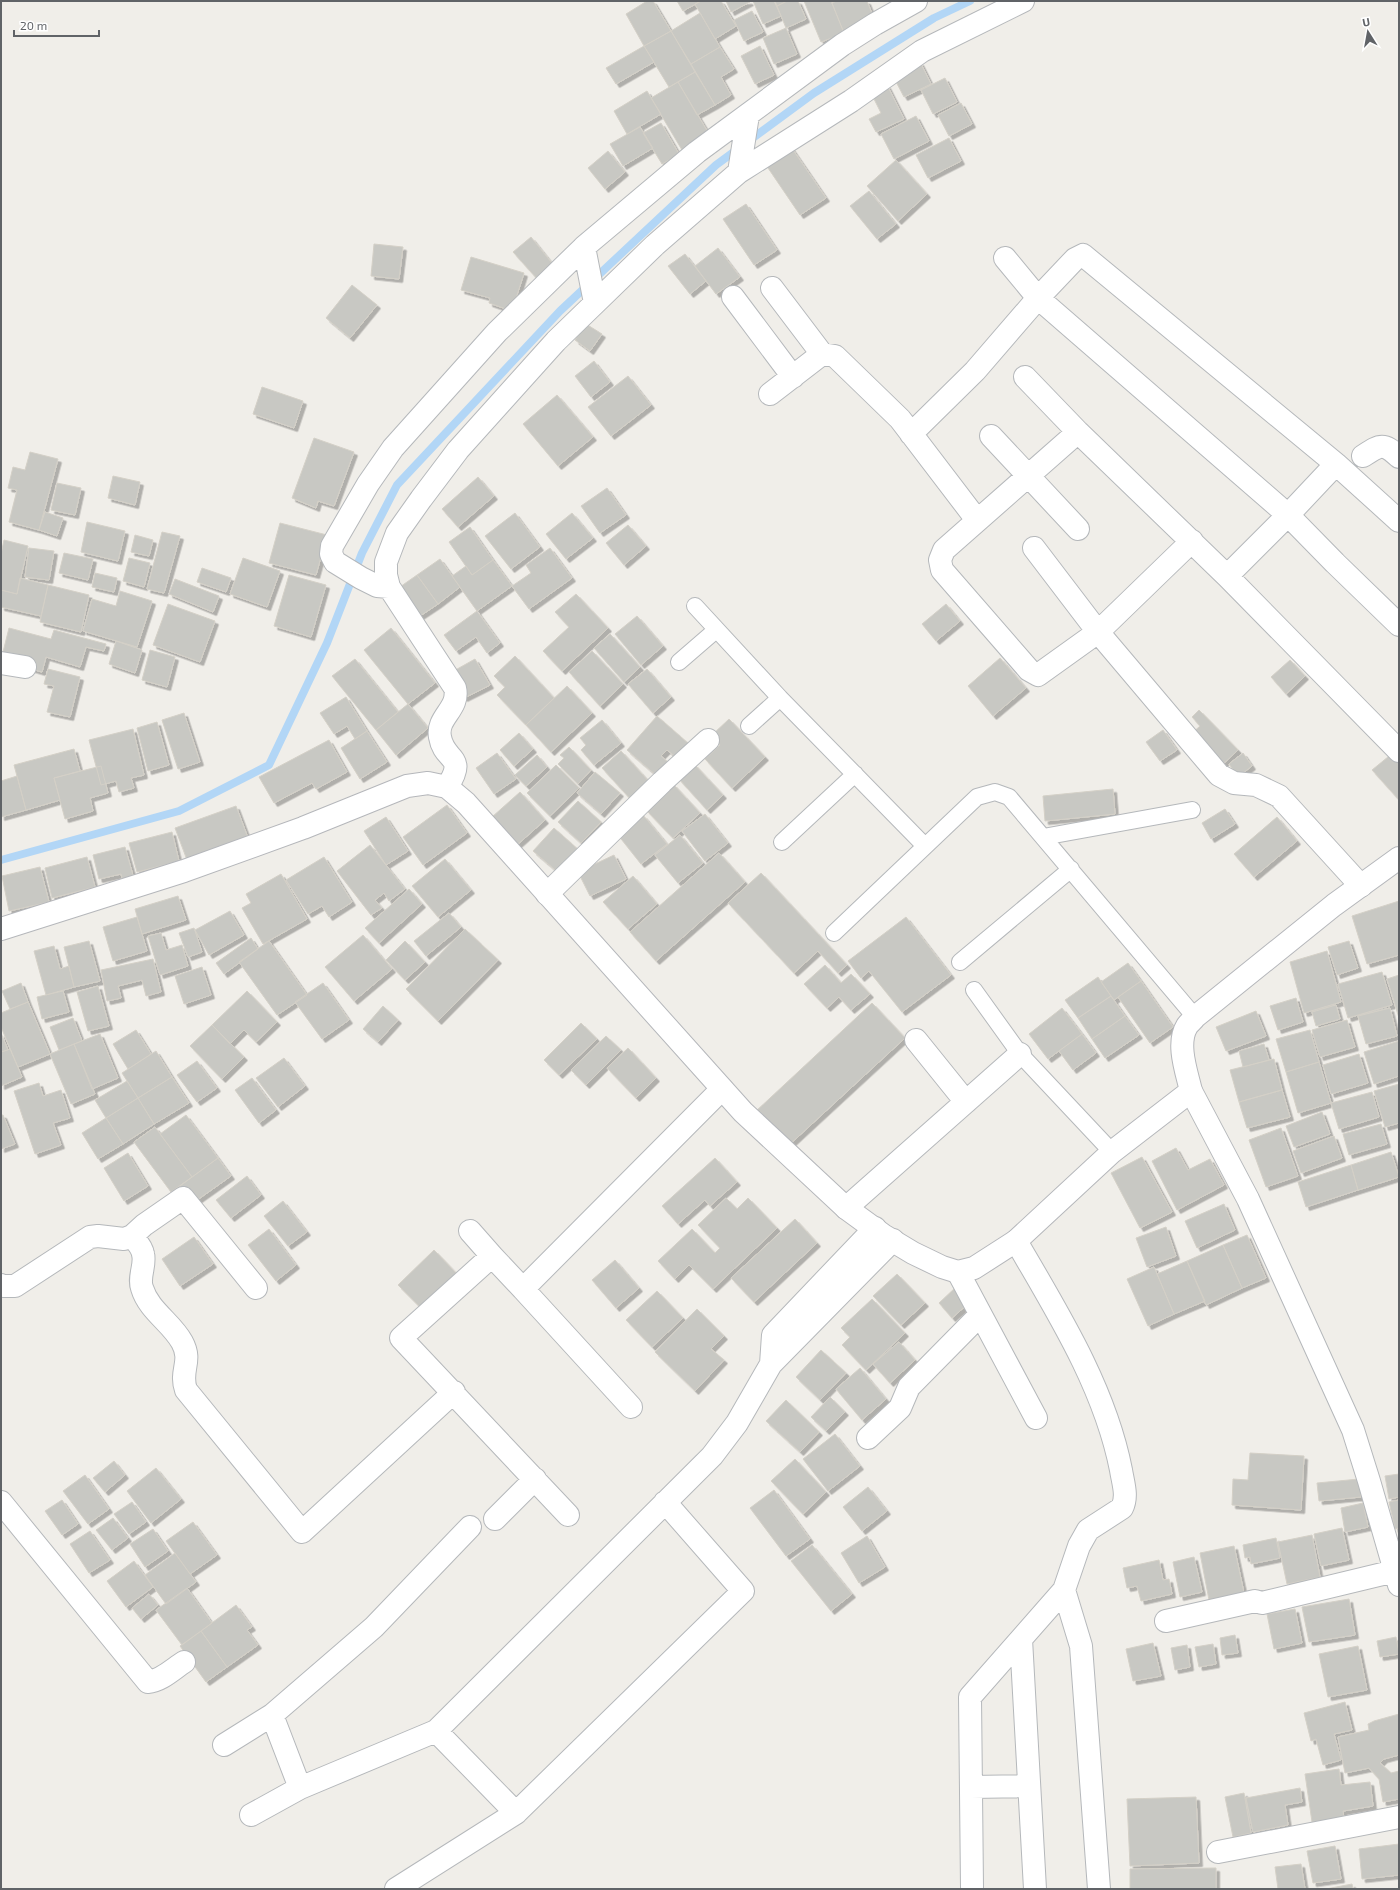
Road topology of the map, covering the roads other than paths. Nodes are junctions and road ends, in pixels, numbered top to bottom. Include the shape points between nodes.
1 (916, 1) edge
2 (1022, 1) edge
3 (747, 122) junction
4 (740, 165) junction
5 (585, 251) junction
6 (1005, 258) dead end
7 (772, 288) dead end
8 (733, 297) dead end
9 (1038, 298) junction
10 (594, 300) junction
11 (822, 354) junction
12 (793, 377) junction
13 (1025, 377) dead end
14 (770, 394) dead end
15 (1078, 432) junction
16 (911, 434) junction
17 (991, 436) dead end
18 (1363, 456) dead end
19 (1399, 457) edge
20 (1336, 464) junction
21 (1030, 475) junction
22 (1288, 515) junction
23 (978, 520) junction
24 (1399, 521) edge
25 (1078, 529) dead end
26 (1192, 541) junction
27 (1034, 548) dead end
28 (1227, 576) junction
29 (389, 588) junction
30 (695, 606) dead end
31 (1399, 624) edge
32 (716, 630) junction
33 (1098, 632) junction
34 (679, 662) dead end
35 (1, 663) edge
36 (25, 667) dead end
37 (780, 698) junction
38 (749, 726) dead end
39 (708, 740) dead end
40 (1399, 751) edge
41 (855, 774) junction
42 (447, 787) junction
43 (1192, 810) dead end
44 (1043, 837) junction
45 (782, 842) dead end
46 (925, 846) junction
47 (1399, 858) edge
48 (1071, 869) junction
49 (1361, 886) junction
50 (546, 894) junction
51 (1, 929) edge
52 (834, 933) dead end
53 (960, 962) dead end
54 (974, 990) dead end
55 (1195, 1017) junction
56 (916, 1040) dead end
57 (1020, 1054) junction
58 (722, 1089) junction
59 (1191, 1091) junction
60 (966, 1102) junction
61 (1112, 1152) junction
62 (846, 1208) junction
63 (875, 1228) junction
64 (470, 1231) dead end
65 (132, 1236) junction
66 (893, 1240) junction
67 (1016, 1242) junction
68 (492, 1256) junction
69 (958, 1272) junction
70 (1, 1285) edge
71 (256, 1288) dead end
72 (523, 1289) junction
73 (980, 1315) junction
74 (770, 1364) junction
75 (454, 1392) junction
76 (631, 1407) dead end
77 (1036, 1418) dead end
78 (868, 1438) dead end
79 (535, 1479) junction
80 (1, 1502) edge
81 (665, 1502) junction
82 (568, 1514) dead end
83 (495, 1519) dead end
84 (470, 1527) dead end
85 (1397, 1578) edge
86 (1064, 1590) junction
87 (1166, 1620) dead end
88 (1021, 1640) junction
89 (184, 1662) dead end
90 (272, 1715) junction
91 (436, 1731) junction
92 (224, 1745) dead end
93 (1029, 1786) junction
94 (971, 1787) junction
95 (300, 1788) junction
96 (516, 1813) junction
97 (251, 1815) dead end
98 (1399, 1816) edge
99 (1218, 1852) dead end
100 (972, 1886) dead end
101 (396, 1889) edge
102 (1035, 1889) edge
103 (1099, 1889) edge

1 - 3 street via 842,45
2 - 4 street via 922,51 851,101
3 - 4 street
3 - 5 street via 697,152
4 - 10 street
5 - 10 street
5 - 29 street via 496,332 394,448 368,484 332,546 330,554 335,562 361,578 377,586
6 - 9 street
7 - 11 street
8 - 12 street
9 - 16 street via 975,371
9 - 20 street via 1075,259 1083,255
9 - 22 street
10 - 29 street via 458,450 421,499 397,533 386,562
11 - 12 street
11 - 16 street via 835,356 893,411
12 - 14 street
13 - 15 street
15 - 21 street
15 - 26 street
16 - 23 street
17 - 21 street
18 - 19 street via 1379,446 1387,447
20 - 22 street
20 - 24 street
21 - 23 street
21 - 25 street
22 - 28 street
22 - 31 street
23 - 33 street via 944,550 940,560 942,570 1029,670 1038,674
26 - 28 street
26 - 33 street
27 - 33 street
28 - 40 street
29 - 42 street via 454,688 456,701 441,724 440,737 457,768
30 - 32 lane
32 - 34 lane
32 - 37 lane
33 - 49 street via 1218,776 1234,783 1256,786 1279,796
35 - 36 street
37 - 38 lane
37 - 41 lane
39 - 50 street
41 - 45 lane
41 - 46 lane
42 - 50 street via 466,803
42 - 51 street via 428,783 407,786 303,828 184,870
43 - 44 lane
44 - 46 lane via 1009,797 995,792 977,797
44 - 48 lane
46 - 52 lane
47 - 49 street
48 - 53 lane
48 - 55 lane
49 - 55 street
50 - 58 street
54 - 57 lane
55 - 59 street via 1183,1036
56 - 60 street
57 - 60 street
57 - 61 lane
58 - 62 street via 743,1112
58 - 72 street
59 - 61 street
59 - 85 street via 1248,1199 1353,1430
60 - 62 street
61 - 67 street
62 - 63 street
63 - 66 street
63 - 74 street via 772,1335
64 - 68 street
65 - 70 street via 124,1239 90,1237 15,1286
65 - 71 street via 183,1198
65 - 75 street via 144,1256 141,1287 149,1304 181,1341 185,1350 188,1360 183,1382 186,1390 302,1532
66 - 69 street via 913,1253
66 - 74 street
67 - 69 street via 984,1263
67 - 86 street via 1072,1338 1105,1413 1117,1448 1125,1493 1122,1508 1095,1525 1084,1536
68 - 72 street
68 - 75 street via 401,1338
69 - 73 street
72 - 76 street
73 - 77 street
73 - 78 street via 909,1387 900,1408
74 - 81 street via 737,1423 712,1456
75 - 79 street
79 - 82 street
79 - 83 street
80 - 89 street via 148,1682 160,1678
81 - 91 street
81 - 96 street via 743,1591
84 - 90 street via 374,1627
85 - 87 street via 1262,1603 1255,1601
86 - 88 street
86 - 103 street via 1081,1646
88 - 93 street
88 - 94 street via 970,1697
90 - 92 street
90 - 95 street
91 - 95 street
91 - 96 street
93 - 94 street
93 - 102 street
94 - 100 street
95 - 97 street
96 - 101 street
98 - 99 street

